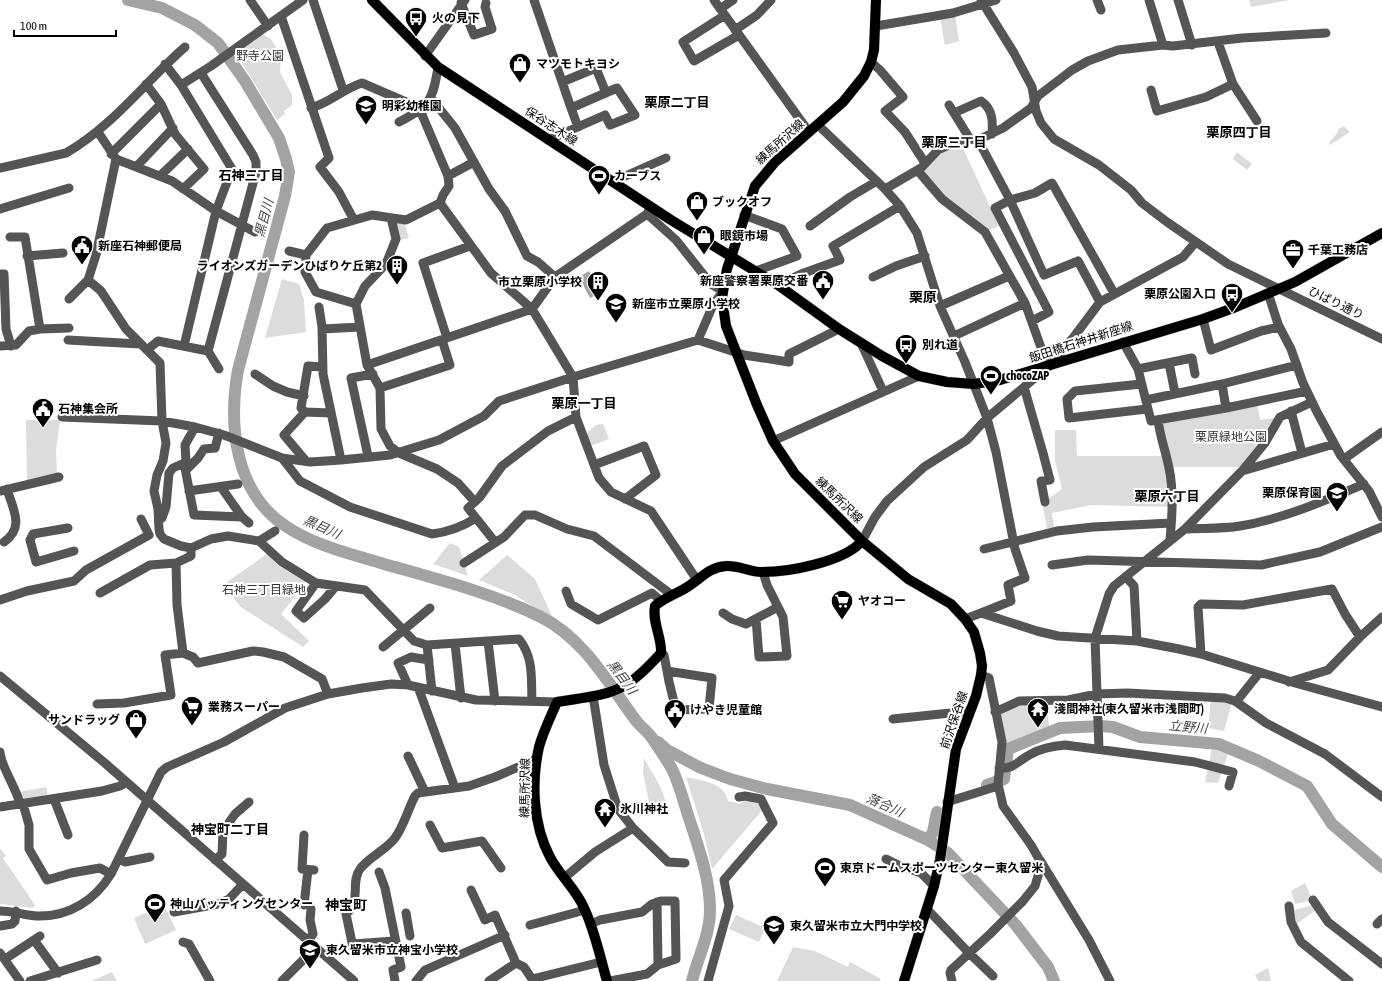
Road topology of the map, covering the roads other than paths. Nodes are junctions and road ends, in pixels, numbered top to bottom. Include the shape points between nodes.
1 (250, 0) edge
2 (313, 0) edge
3 (372, 0) edge
4 (534, 0) edge
5 (714, 0) edge
6 (733, 0) edge
7 (771, 0) edge
8 (876, 0) edge
9 (996, 0) edge
10 (1097, 0) edge
11 (1148, 0) edge
12 (1178, 0) edge
13 (298, 1) edge
14 (982, 2) edge
15 (460, 3) edge
16 (486, 3) dead end
17 (1101, 10) dead end
18 (723, 12) junction
19 (281, 16) junction
20 (268, 26) junction
21 (876, 26) junction
22 (1326, 32) dead end
23 (737, 33) junction
24 (1218, 42) junction
25 (1163, 45) junction
26 (1192, 45) junction
27 (185, 47) dead end
28 (425, 56) junction
29 (871, 62) junction
30 (165, 64) junction
31 (438, 68) junction
32 (201, 73) junction
33 (562, 82) junction
34 (146, 84) junction
35 (181, 84) junction
36 (1233, 84) junction
37 (343, 90) junction
38 (1152, 90) dead end
39 (606, 93) junction
40 (431, 98) junction
41 (1035, 103) junction
42 (161, 104) junction
43 (311, 108) junction
44 (571, 108) junction
45 (420, 110) junction
46 (398, 122) dead end
47 (1257, 122) dead end
48 (818, 125) junction
49 (578, 127) junction
50 (173, 128) junction
51 (98, 132) junction
52 (809, 132) junction
53 (992, 134) junction
54 (548, 140) junction
55 (974, 140) junction
56 (188, 149) junction
57 (114, 156) junction
58 (666, 158) dead end
59 (474, 162) junction
60 (925, 164) junction
61 (136, 167) junction
62 (0, 168) edge
63 (918, 171) junction
64 (160, 176) junction
65 (448, 176) junction
66 (877, 181) junction
67 (612, 182) junction
68 (69, 188) dead end
69 (885, 188) junction
70 (183, 189) junction
71 (1010, 200) junction
72 (440, 203) junction
73 (900, 206) junction
74 (0, 209) edge
75 (649, 210) junction
76 (216, 212) junction
77 (744, 215) junction
78 (391, 218) junction
79 (354, 220) junction
80 (241, 225) junction
81 (810, 226) dead end
82 (255, 232) dead end
83 (1382, 233) edge
84 (10, 237) dead end
85 (1196, 242) junction
86 (470, 246) junction
87 (289, 250) dead end
88 (63, 254) dead end
89 (306, 255) junction
90 (27, 256) junction
91 (731, 256) junction
92 (924, 256) junction
93 (756, 271) junction
94 (0, 274) edge
95 (1009, 276) junction
96 (555, 277) junction
97 (873, 277) dead end
98 (88, 280) junction
99 (778, 285) junction
100 (1280, 289) junction
101 (723, 291) junction
102 (1114, 293) junction
103 (1268, 293) junction
104 (70, 299) dead end
105 (1100, 302) junction
106 (1025, 303) junction
107 (356, 304) junction
108 (940, 306) junction
109 (319, 307) dead end
110 (532, 309) junction
111 (1203, 319) junction
112 (1032, 321) junction
113 (360, 327) junction
114 (1279, 327) junction
115 (69, 328) dead end
116 (40, 329) junction
117 (322, 329) junction
118 (839, 329) junction
119 (954, 336) junction
120 (445, 339) junction
121 (1382, 339) edge
122 (68, 340) dead end
123 (698, 340) junction
124 (1123, 342) junction
125 (861, 343) junction
126 (0, 346) edge
127 (11, 346) junction
128 (184, 346) junction
129 (143, 347) junction
130 (208, 351) junction
131 (735, 351) junction
132 (1169, 363) junction
133 (367, 364) junction
134 (1297, 365) junction
135 (1048, 366) junction
136 (322, 367) junction
137 (219, 369) dead end
138 (1138, 369) junction
139 (255, 374) dead end
140 (372, 374) junction
141 (1195, 374) dead end
142 (919, 376) junction
143 (573, 377) junction
144 (974, 384) junction
145 (1142, 384) junction
146 (1222, 384) junction
147 (1024, 387) junction
148 (380, 388) junction
149 (883, 391) junction
150 (1307, 391) junction
151 (1175, 393) junction
152 (304, 396) junction
153 (1312, 402) junction
154 (1147, 404) junction
155 (1226, 408) junction
156 (1291, 411) junction
157 (305, 412) junction
158 (331, 413) junction
159 (62, 417) dead end
160 (576, 417) junction
161 (987, 418) junction
162 (1158, 420) junction
163 (162, 421) junction
164 (195, 427) junction
165 (1382, 432) edge
166 (222, 434) junction
167 (773, 441) junction
168 (1334, 444) junction
169 (398, 453) junction
170 (1302, 453) junction
171 (368, 456) junction
172 (282, 458) junction
173 (1344, 459) junction
174 (305, 460) junction
175 (341, 460) junction
176 (594, 465) junction
177 (185, 467) junction
178 (1242, 471) junction
179 (59, 477) dead end
180 (238, 484) dead end
181 (1364, 484) junction
182 (221, 486) junction
183 (4, 490) edge
184 (189, 491) junction
185 (625, 499) junction
186 (475, 502) junction
187 (1045, 502) dead end
188 (1382, 517) edge
189 (476, 518) junction
190 (141, 519) dead end
191 (159, 520) junction
192 (1171, 523) junction
193 (1382, 527) edge
194 (68, 528) dead end
195 (1185, 529) junction
196 (275, 531) dead end
197 (1170, 540) junction
198 (259, 541) junction
199 (862, 541) junction
200 (1014, 541) junction
201 (4, 542) dead end
202 (495, 542) junction
203 (191, 548) junction
204 (984, 549) dead end
205 (74, 552) dead end
206 (1146, 561) junction
207 (176, 562) junction
208 (464, 563) dead end
209 (1052, 565) dead end
210 (763, 572) junction
211 (1126, 577) junction
212 (697, 580) junction
213 (316, 583) junction
214 (336, 586) junction
215 (566, 591) dead end
216 (100, 593) dead end
217 (672, 594) junction
218 (0, 600) edge
219 (661, 601) junction
220 (778, 607) junction
221 (430, 608) dead end
222 (723, 613) dead end
223 (981, 613) junction
224 (1382, 617) edge
225 (756, 619) junction
226 (965, 619) junction
227 (404, 629) junction
228 (1360, 637) junction
229 (1096, 638) junction
230 (488, 641) junction
231 (1137, 641) junction
232 (455, 644) junction
233 (427, 645) junction
234 (383, 647) dead end
235 (183, 653) junction
236 (661, 653) junction
237 (1201, 654) junction
238 (429, 660) junction
239 (667, 671) junction
240 (1260, 672) junction
241 (981, 675) junction
242 (2, 681) edge
243 (1289, 682) junction
244 (408, 686) junction
245 (418, 688) junction
246 (432, 691) junction
247 (328, 694) junction
248 (1097, 694) junction
249 (593, 696) junction
250 (460, 698) junction
251 (495, 701) junction
252 (532, 701) junction
253 (557, 702) junction
254 (1236, 702) junction
255 (97, 704) dead end
256 (1382, 707) edge
257 (969, 711) junction
258 (995, 712) junction
259 (893, 719) dead end
260 (1099, 749) junction
261 (0, 752) edge
262 (408, 756) dead end
263 (537, 759) junction
264 (1003, 770) junction
265 (126, 782) junction
266 (998, 785) junction
267 (1228, 786) dead end
268 (455, 788) junction
269 (425, 792) junction
270 (739, 797) dead end
271 (1382, 797) edge
272 (54, 799) junction
273 (146, 800) junction
274 (249, 802) dead end
275 (947, 802) junction
276 (21, 804) junction
277 (0, 807) edge
278 (430, 826) dead end
279 (633, 828) junction
280 (68, 835) dead end
281 (304, 835) dead end
282 (150, 858) dead end
283 (119, 859) junction
284 (886, 859) dead end
285 (1039, 859) junction
286 (215, 860) junction
287 (685, 863) dead end
288 (501, 868) dead end
289 (379, 872) dead end
290 (111, 874) junction
291 (564, 878) junction
292 (243, 884) junction
293 (934, 886) junction
294 (470, 890) dead end
295 (1313, 900) dead end
296 (657, 902) junction
297 (1289, 906) dead end
298 (927, 909) junction
299 (585, 910) junction
300 (0, 911) edge
301 (16, 912) junction
302 (174, 912) dead end
303 (406, 913) dead end
304 (591, 924) junction
305 (530, 925) dead end
306 (0, 926) edge
307 (505, 935) junction
308 (410, 936) dead end
309 (308, 940) junction
310 (394, 941) junction
311 (183, 942) dead end
312 (316, 947) junction
313 (969, 953) junction
314 (2, 956) edge
315 (97, 960) dead end
316 (602, 962) junction
317 (516, 964) junction
318 (1382, 964) edge
319 (658, 965) junction
320 (58, 973) junction
321 (993, 976) dead end
322 (1346, 980) edge
323 (20, 981) edge
324 (30, 981) edge
325 (210, 981) edge
326 (282, 981) edge
327 (354, 981) edge
328 (395, 981) edge
329 (416, 981) edge
330 (489, 981) edge
331 (607, 981) edge
332 (610, 981) edge
333 (708, 981) edge
334 (904, 981) edge
335 (952, 981) edge
336 (1110, 981) edge

1 - 20 street
2 - 37 street
3 - 28 main road, 保谷志木線
4 - 33 street
5 - 18 street
6 - 18 street
7 - 23 street
8 - 21 main road, 練馬所沢線
9 - 14 street
10 - 17 street
11 - 25 street
12 - 26 street
13 - 19 street
14 - 21 street via 953,13
14 - 41 street, ひばり通り via 1032,87
15 - 16 street via 474,35 492,29
15 - 28 street
18 - 23 street
18 - 23 street via 683,42 694,61
19 - 20 street
19 - 43 street
20 - 32 street
21 - 29 main road, 練馬所沢線
22 - 24 street
23 - 52 street
24 - 26 street
24 - 36 street
25 - 26 street
25 - 41 street via 1118,50 1088,61 1038,96
27 - 30 street
28 - 31 main road, 保谷志木線
29 - 48 main road, 練馬所沢線 via 855,90
29 - 60 street via 903,97 885,111 905,132
30 - 34 street
30 - 35 street
31 - 40 street
31 - 54 main road, 保谷志木線
32 - 35 street
32 - 80 street via 256,162 256,172
33 - 39 street via 596,68
33 - 44 street
34 - 42 street
34 - 51 street
35 - 76 street via 232,169
36 - 38 street via 1206,97 1157,111
36 - 47 street
37 - 43 street via 320,106
37 - 45 street via 362,83
39 - 44 street
39 - 49 street via 617,88 635,115 610,125 605,115
40 - 45 street
40 - 59 street via 455,128
41 - 53 street
41 - 85 street, ひばり通り via 1041,123 1054,140 1110,173 1142,203
42 - 50 street
42 - 57 street
43 - 79 street via 329,158 320,167 339,192
44 - 49 street
45 - 46 street
45 - 65 street
48 - 52 main road, 練馬所沢線
48 - 66 street
49 - 54 street
50 - 56 street
50 - 61 street
51 - 57 street
51 - 62 street via 66,153
52 - 77 main road, 練馬所沢線 via 764,172 753,190
53 - 55 street
53 - 55 street via 993,118 986,104 981,101 951,109
54 - 67 main road, 保谷志木線
55 - 60 street via 958,141 938,150
55 - 71 street
56 - 64 street
56 - 70 street via 204,169
57 - 61 street
57 - 98 street via 96,255
58 - 67 street
59 - 65 street
59 - 96 street via 505,211 527,256
60 - 63 street
61 - 64 street
63 - 69 street
63 - 95 street via 942,199 984,232
64 - 70 street
65 - 72 street via 449,186
66 - 69 street
66 - 81 street
67 - 75 main road, 保谷志木線
68 - 74 street
69 - 73 street
70 - 76 street
71 - 102 street via 1035,193 1052,182
71 - 105 street via 1044,275 1078,261
71 - 112 street via 994,208 1049,312
72 - 78 street via 406,220
72 - 86 street
73 - 92 street via 917,233
73 - 99 street via 833,246 840,260
75 - 91 main road, 保谷志木線
75 - 96 street
75 - 101 street via 711,284
76 - 80 street
76 - 128 street
77 - 91 main road, 練馬所沢線
77 - 93 street via 782,229 797,256
78 - 79 street via 372,215
78 - 107 street via 396,239 386,264 365,286
79 - 89 street via 326,228
80 - 82 street
80 - 130 street
83 - 100 main road, 飯田橋石神井新座線
84 - 90 street via 25,237
85 - 100 street, ひばり通り via 1228,264
85 - 102 street via 1183,256
86 - 110 street via 491,273
86 - 120 street via 423,263
87 - 89 street
88 - 90 street
89 - 107 street via 305,272 316,292
90 - 116 street
91 - 93 main road, 飯田橋石神井新座線
91 - 101 main road, 練馬所沢線
92 - 97 street
92 - 108 street
93 - 99 main road, 飯田橋石神井新座線
94 - 127 street via 4,274 6,329
95 - 106 street
95 - 108 street
96 - 110 street
98 - 104 street
98 - 129 street via 101,291 126,329
99 - 118 main road, 飯田橋石神井新座線
100 - 103 main road, 飯田橋石神井新座線
100 - 121 street, ひばり通り
101 - 123 street via 713,305
101 - 131 main road, 練馬所沢線 via 726,326
102 - 105 street
103 - 111 main road, 飯田橋石神井新座線
103 - 114 street
105 - 135 street
106 - 112 street
106 - 119 street
107 - 113 street
108 - 119 street
109 - 117 street
110 - 120 street
110 - 143 street
111 - 114 street via 1211,350
111 - 124 main road, 飯田橋石神井新座線
112 - 135 street
113 - 117 street
113 - 133 street
114 - 134 street
115 - 116 street
116 - 127 street via 29,331 16,345
117 - 136 street
118 - 125 main road, 飯田橋石神井新座線
118 - 131 street via 789,354 789,362 744,355
119 - 144 street
120 - 133 street
120 - 148 street via 450,365
122 - 129 street
123 - 131 street
123 - 143 street
124 - 135 main road, 飯田橋石神井新座線
124 - 138 street
125 - 142 main road, 飯田橋石神井新座線
125 - 149 street
126 - 127 street
128 - 129 street via 158,341
128 - 130 street
129 - 163 street via 160,363
130 - 137 street
131 - 167 main road, 練馬所沢線
132 - 138 street
132 - 141 street via 1192,358
132 - 151 street
133 - 140 street
134 - 146 street
134 - 150 street
135 - 144 main road, 飯田橋石神井新座線 via 1013,377
135 - 147 street
136 - 152 street via 308,366
136 - 158 street
138 - 145 street
139 - 152 street via 273,386
140 - 148 street
140 - 171 street via 351,378
142 - 144 main road, 飯田橋石神井新座線
142 - 149 street
143 - 160 street
143 - 169 street via 499,401 484,416 439,440
144 - 161 street
145 - 154 street
145 - 154 street via 1074,391 1066,399 1068,418
146 - 151 street
146 - 155 street
147 - 161 street
147 - 187 street via 1050,480 1041,481
148 - 169 street via 381,429 390,446
149 - 167 street
150 - 153 street
150 - 155 street
151 - 154 street
152 - 157 street via 301,408
153 - 156 street
153 - 168 street
154 - 162 street via 1151,421
155 - 162 street
156 - 170 street
156 - 178 street via 1280,417 1265,442
157 - 158 street
157 - 174 street via 284,435
158 - 175 street
159 - 163 street
160 - 176 street
160 - 186 street via 548,431 502,466
161 - 199 street via 967,440 924,467 887,501
161 - 200 street
162 - 192 street via 1170,472
163 - 164 street
163 - 191 street via 166,443 154,491
164 - 166 street
164 - 177 street via 185,445
165 - 173 street
166 - 172 street
166 - 177 street via 215,448 204,449 198,458
167 - 199 main road, 練馬所沢線 via 795,474
168 - 170 street
168 - 173 street
169 - 171 street
169 - 186 street via 437,469 458,483
170 - 178 street
171 - 175 street
172 - 174 street
172 - 189 street via 300,481 350,507 432,534 463,526
173 - 181 street
174 - 175 street
176 - 185 street via 599,478 611,492
176 - 185 street via 644,446 656,475
177 - 184 street
177 - 191 street via 173,468 169,473 166,507
178 - 195 street
179 - 183 street
180 - 182 street
181 - 188 street
181 - 195 street via 1316,505 1272,519 1240,526
182 - 184 street
182 - 184 street via 245,520 194,516
183 - 201 street via 17,524 11,537
185 - 212 street via 651,511
186 - 189 street via 468,508
189 - 202 street
190 - 218 street via 149,535 86,570 74,581
191 - 203 street via 160,534 164,539
192 - 197 street
192 - 200 street via 1057,531
193 - 206 street via 1320,552 1261,565
194 - 205 street via 33,534 30,540 36,562
195 - 197 street
196 - 198 street
197 - 206 street
198 - 203 street via 228,536 211,539
198 - 213 street via 282,562
199 - 210 main road, 練馬所沢線 via 856,548 828,561 801,568
199 - 226 main road, 前沢保谷線 via 908,579 951,604
200 - 204 street
200 - 223 street via 1025,578 1008,585 1010,601
202 - 208 street
202 - 217 street via 504,537 525,515 535,515 566,529 594,536
203 - 207 street via 191,556
206 - 209 street via 1088,560
206 - 211 street
207 - 216 street via 150,565
207 - 235 street
210 - 212 main road, 練馬所沢線 via 727,566 707,572
210 - 220 street
211 - 229 street via 1114,586 1109,594
211 - 231 street via 1134,586
212 - 217 main road, 練馬所沢線
213 - 214 street
213 - 214 street via 296,611 304,618
214 - 227 street via 365,590
215 - 219 street via 571,604 598,620 652,593
217 - 219 main road, 練馬所沢線
219 - 236 main road via 655,606 654,615 662,647
220 - 225 street
220 - 225 street via 782,617 787,656 759,657
221 - 227 street
222 - 225 street via 746,624
223 - 226 street
223 - 229 street via 1058,636
224 - 228 street
226 - 241 main road, 前沢保谷線 via 974,632 982,666
227 - 233 street via 414,641
227 - 234 street
228 - 237 street via 1332,589 1243,605 1201,604 1198,607
228 - 243 street via 1328,670
229 - 231 street
229 - 248 street
230 - 232 street
230 - 251 street
230 - 252 street via 519,639 527,649 530,657
231 - 237 street
232 - 233 street
232 - 250 street
233 - 238 street
235 - 247 street via 193,657 198,663 252,651 284,657 322,680
235 - 255 street via 165,655 171,695 124,703
236 - 239 street via 664,655
236 - 249 main road via 624,686
237 - 240 street
238 - 244 street via 411,657 398,663
238 - 246 street
239 - 239 street via 676,710 709,709 712,678
240 - 243 street
240 - 254 street
241 - 257 main road, 前沢保谷線
241 - 258 street via 989,678
242 - 265 street
243 - 256 street
244 - 245 street
244 - 247 street via 391,684
245 - 246 street
245 - 268 street
246 - 250 street
247 - 273 street via 285,708 224,742 167,768 158,777
248 - 254 street via 1212,697
248 - 258 street via 1068,700 1019,701
248 - 260 street
249 - 253 main road
249 - 279 street via 604,765 618,809
250 - 251 street
251 - 252 street
252 - 253 street
253 - 263 main road, 練馬所沢線
254 - 271 street via 1266,723 1325,754
257 - 259 street
257 - 275 main road, 前沢保谷線 via 956,749
258 - 264 street via 1002,742
260 - 264 street via 1058,746 1031,754
260 - 267 street via 1195,762 1224,769 1233,772
261 - 276 street via 0,758
262 - 269 street
263 - 268 street via 495,777
263 - 291 main road, 練馬所沢線 via 536,820 550,858
264 - 266 street
265 - 272 street via 102,791
265 - 273 street
266 - 275 street
266 - 285 street via 1003,806
268 - 269 street
269 - 310 street via 415,796 395,838 360,869 355,884 354,904 346,914 353,948
270 - 333 street via 761,799 773,823 724,880 729,906
272 - 276 street
272 - 280 street
273 - 283 street
273 - 286 street
274 - 286 street via 235,814 223,831 222,854
275 - 293 main road, 前沢保谷線 via 943,841
276 - 277 street
276 - 290 street via 29,825 29,849 47,880 100,868
278 - 288 street via 442,848 482,841
279 - 287 street via 668,862
279 - 291 street via 595,852
281 - 309 street via 302,869 311,870 307,907 313,934
282 - 283 street via 125,862
283 - 290 street
284 - 293 street via 921,873
285 - 313 street via 1040,869 1035,886 1017,908
285 - 336 street via 1089,940
286 - 292 street
289 - 310 street via 385,888
290 - 301 street via 102,888 88,900 64,912 37,916
291 - 299 main road, 練馬所沢線 via 578,894
292 - 302 street via 229,900
292 - 309 street
293 - 298 main road, 前沢保谷線
294 - 307 street via 485,920 495,915
295 - 318 street via 1328,922
296 - 304 street via 642,912
296 - 319 street
296 - 319 street via 675,901 676,959
297 - 322 street via 1291,922 1301,942
298 - 313 street
298 - 334 main road, 前沢保谷線
299 - 304 main road, 練馬所沢線
299 - 305 street
300 - 301 street
301 - 306 street via 16,921
303 - 308 street
304 - 316 main road, 練馬所沢線
307 - 317 street
307 - 329 street via 425,970
309 - 312 street
310 - 328 street via 400,967 393,970
311 - 325 street via 189,944
312 - 326 street
312 - 327 street
313 - 321 street
313 - 335 street via 951,970
314 - 320 street via 37,938
314 - 323 street
315 - 320 street
316 - 317 street via 532,979 524,967
316 - 331 main road, 練馬所沢線
317 - 330 street
319 - 332 street via 647,974
320 - 324 street

